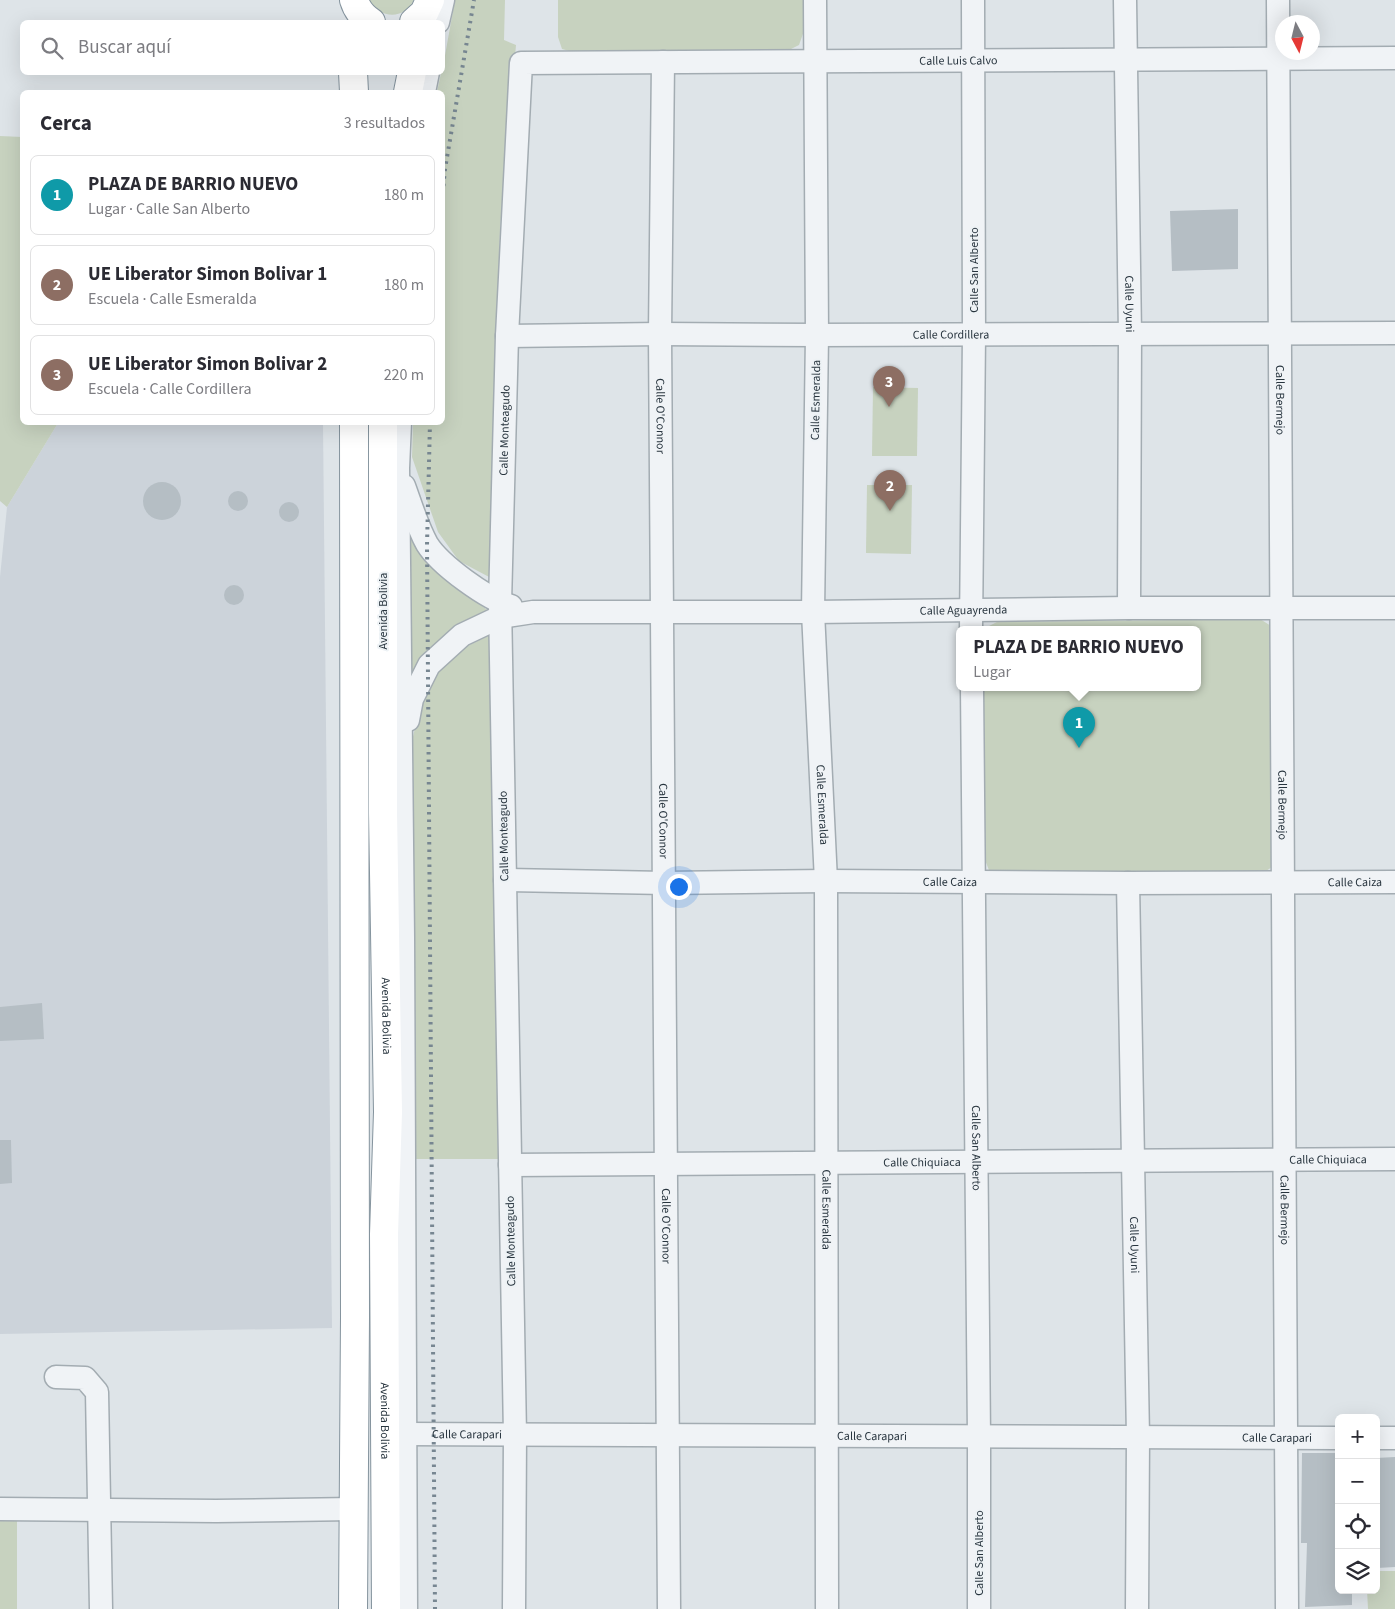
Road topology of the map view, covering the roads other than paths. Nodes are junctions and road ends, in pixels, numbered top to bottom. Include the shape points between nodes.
1 (353, 0) edge
2 (815, 0) edge
3 (973, 0) edge
4 (1125, 0) edge
5 (1278, 0) edge
6 (1278, 15) edge
7 (353, 20) edge
8 (368, 20) edge
9 (1395, 58) edge
10 (1275, 59) edge
11 (1320, 59) edge
12 (1126, 60) junction
13 (1278, 60) edge
14 (974, 61) junction
15 (663, 62) junction
16 (815, 62) junction
17 (521, 63) joint
18 (353, 75) edge
19 (411, 75) edge
20 (427, 75) edge
21 (354, 90) edge
22 (408, 90) edge
23 (424, 90) edge
24 (1395, 333) edge
25 (660, 334) junction
26 (1130, 334) junction
27 (1280, 334) junction
28 (817, 335) junction
29 (974, 335) junction
30 (507, 336) junction
31 (354, 425) edge
32 (388, 425) edge
33 (388, 425) edge
34 (398, 468) junction
35 (1128, 608) junction
36 (1395, 608) edge
37 (1282, 609) junction
38 (500, 610) junction
39 (813, 612) junction
40 (662, 613) junction
41 (971, 619) edge
42 (972, 691) edge
43 (401, 751) junction
44 (505, 880) junction
45 (826, 881) junction
46 (973, 882) junction
47 (1283, 882) junction
48 (1395, 882) edge
49 (665, 883) junction
50 (1128, 883) junction
51 (1395, 1159) edge
52 (1284, 1160) junction
53 (1133, 1161) junction
54 (976, 1162) junction
55 (827, 1163) junction
56 (510, 1164) junction
57 (667, 1164) junction
58 (56, 1377) dead end
59 (406, 1434) junction
60 (515, 1435) junction
61 (668, 1436) junction
62 (828, 1436) junction
63 (979, 1437) junction
64 (1138, 1437) junction
65 (1286, 1438) junction
66 (1335, 1438) edge
67 (1380, 1438) edge
68 (1395, 1438) edge
69 (0, 1509) edge
70 (353, 1509) junction
71 (98, 1510) junction
72 (101, 1609) edge
73 (352, 1609) edge
74 (386, 1609) edge
75 (406, 1609) edge
76 (514, 1609) edge
77 (669, 1609) edge
78 (827, 1609) edge
79 (979, 1609) edge
80 (1137, 1609) edge
81 (1287, 1609) edge

1 - 7 highway
1 - 8 highway
2 - 16 street, Calle Esmeralda
3 - 14 street, Calle San Alberto
4 - 12 street, Calle Uyuni
5 - 6 street, Calle Bermejo
9 - 11 street, Calle Luis Calvo
10 - 12 street, Calle Luis Calvo
12 - 14 street, Calle Luis Calvo
12 - 26 street, Calle Uyuni
13 - 27 street, Calle Bermejo
14 - 16 street, Calle Luis Calvo
14 - 29 street, Calle San Alberto
15 - 16 street, Calle Luis Calvo
15 - 17 street, Calle Luis Calvo
15 - 25 street, Calle O'Connor
16 - 28 street, Calle Esmeralda
17 - 30 street, Calle Monteagudo
18 - 21 highway
19 - 22 highway
20 - 23 street
24 - 27 street, Calle Cordillera
25 - 28 street, Calle Cordillera
25 - 30 street, Calle Cordillera
25 - 40 street, Calle O'Connor
26 - 27 street, Calle Cordillera
26 - 29 street, Calle Cordillera
26 - 35 street, Calle Uyuni
27 - 37 street, Calle Bermejo
28 - 29 street, Calle Cordillera
28 - 39 street, Calle Esmeralda
29 - 41 street, Calle San Alberto
30 - 38 street, Calle Monteagudo
31 - 70 highway
32 - 34 street
33 - 74 highway, Avenida Bolivia via 383,813 388,1112 384,1243
34 - 38 street via 427,545 456,575
34 - 43 street
35 - 37 street, Calle Aguayrenda
35 - 41 street, Calle Aguayrenda
36 - 37 street, Calle Aguayrenda
37 - 47 street, Calle Bermejo
38 - 40 street, Calle Aguayrenda
38 - 43 street, Calle Aguayrenda via 462,636 429,665 412,699
38 - 44 street, Calle Monteagudo
39 - 40 street, Calle Aguayrenda
39 - 41 street, Calle Aguayrenda
39 - 45 street, Calle Esmeralda
40 - 49 street, Calle O'Connor
42 - 46 street, Calle San Alberto
43 - 59 street
44 - 49 street, Calle Caiza
44 - 56 street, Calle Monteagudo
45 - 46 street, Calle Caiza
45 - 49 street, Calle Caiza
45 - 55 street, Calle Esmeralda
46 - 50 street, Calle Caiza
46 - 54 street, Calle San Alberto
47 - 48 street, Calle Caiza
47 - 50 street, Calle Caiza
47 - 52 street, Calle Bermejo
49 - 57 street, Calle O'Connor
50 - 53 street, Calle Uyuni
51 - 52 street, Calle Chiquiaca
52 - 53 street, Calle Chiquiaca
52 - 65 street, Calle Bermejo
53 - 54 street, Calle Chiquiaca
53 - 64 street, Calle Uyuni
54 - 55 street, Calle Chiquiaca
54 - 63 street, Calle San Alberto
55 - 57 street, Calle Chiquiaca
55 - 62 street, Calle Esmeralda
56 - 57 street, Calle Chiquiaca
56 - 60 street, Calle Monteagudo
57 - 61 street, Calle O'Connor
58 - 71 street via 85,1378 97,1392
59 - 60 street, Calle Carapari
59 - 75 street
60 - 61 street, Calle Carapari
60 - 76 street, Calle Monteagudo
61 - 62 street, Calle Carapari
61 - 77 street, Calle O'Connor
62 - 63 street, Calle Carapari
62 - 78 street, Calle Esmeralda
63 - 64 street, Calle Carapari
63 - 79 street, Calle San Alberto
64 - 65 street, Calle Carapari
64 - 80 street, Calle Uyuni
65 - 66 street, Calle Carapari
65 - 81 street, Calle Bermejo
67 - 68 street
69 - 71 street
70 - 71 street
70 - 73 highway
71 - 72 street

